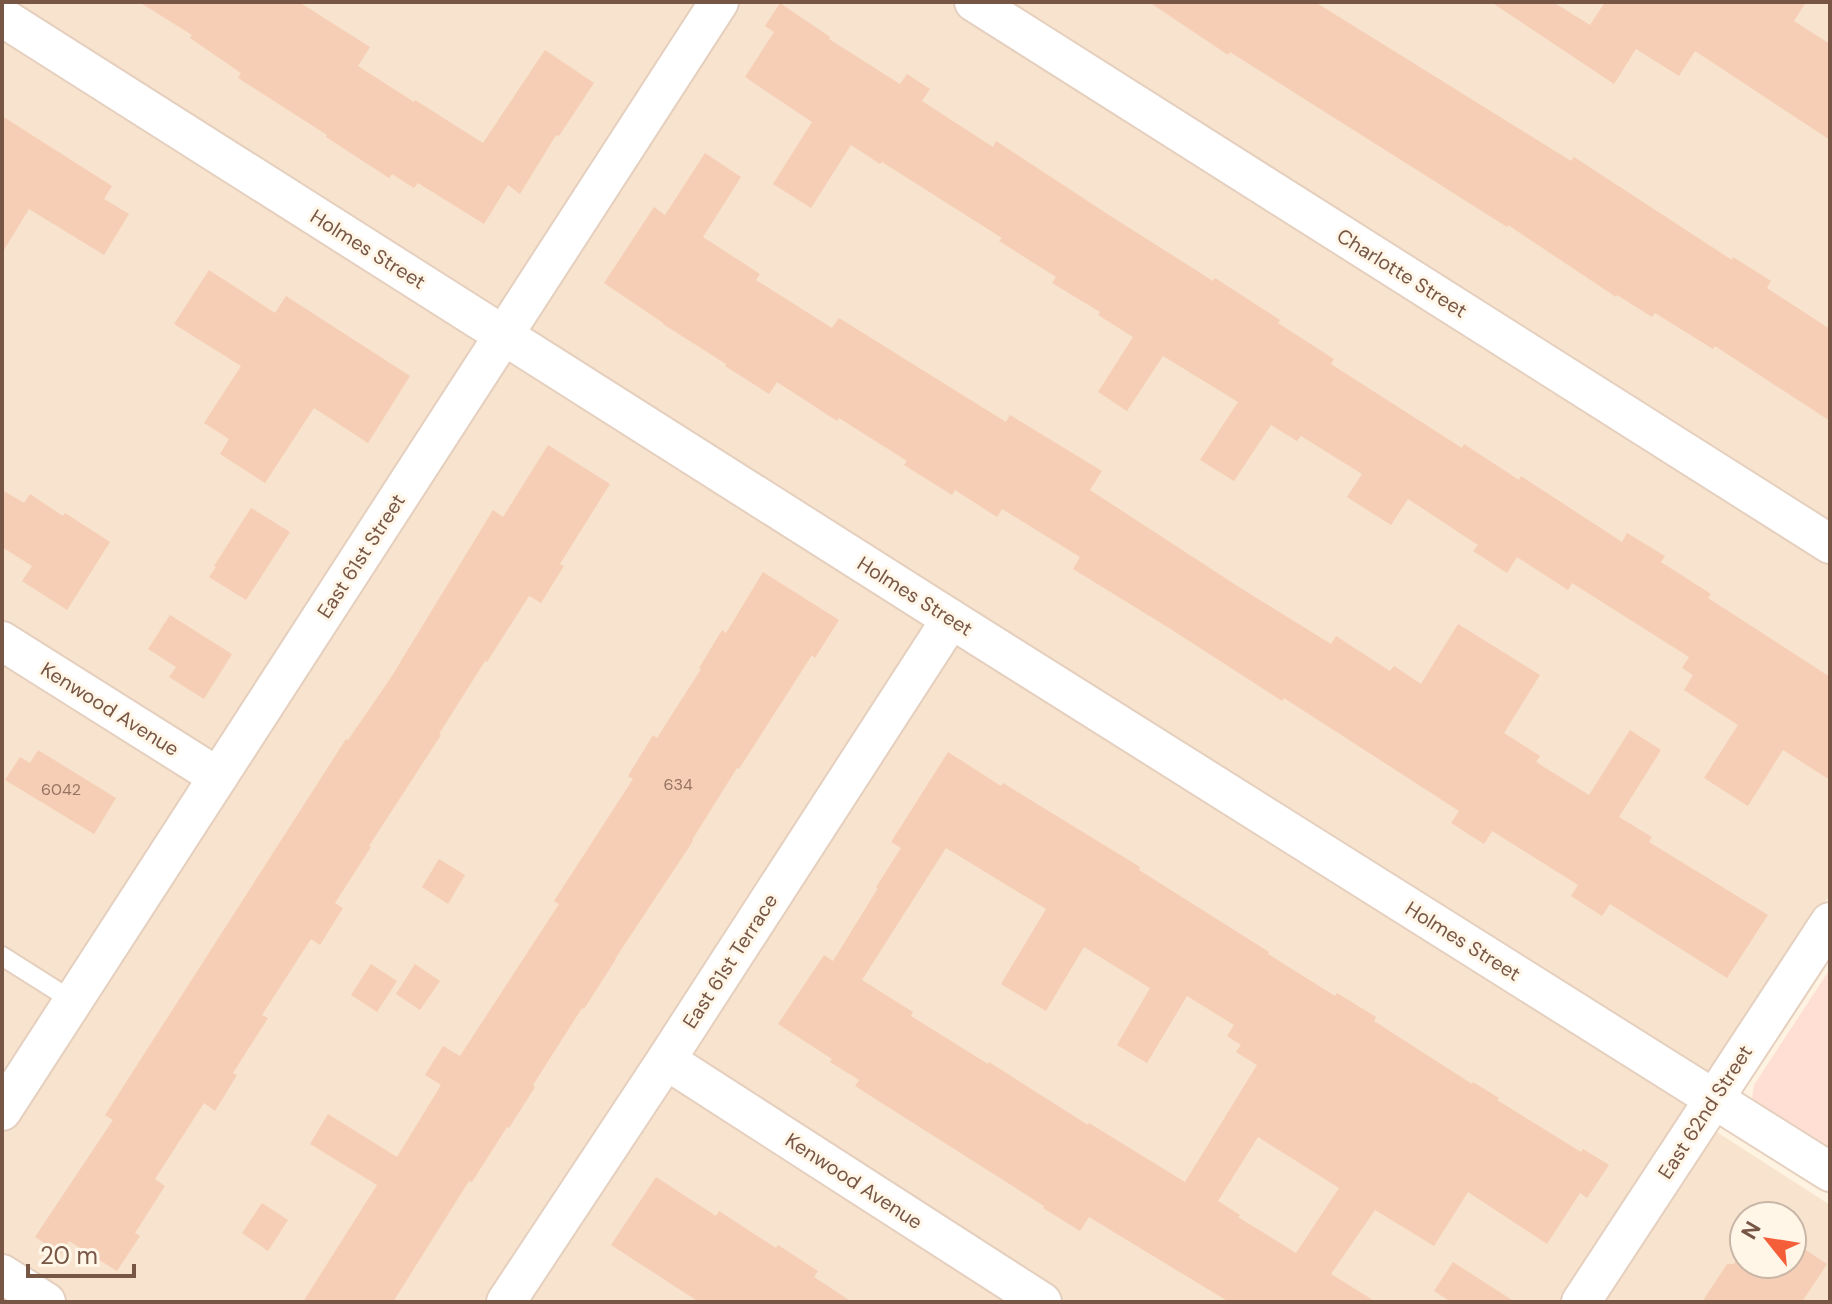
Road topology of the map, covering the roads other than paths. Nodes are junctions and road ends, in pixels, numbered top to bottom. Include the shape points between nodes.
1 (719, 2) edge
2 (974, 2) edge
3 (2, 17) edge
4 (504, 335) junction
5 (1830, 544) edge
6 (951, 619) junction
7 (2, 641) edge
8 (218, 777) junction
9 (1830, 922) edge
10 (2, 956) edge
11 (73, 1001) junction
12 (666, 1060) junction
13 (1714, 1099) junction
14 (2, 1111) edge
15 (1830, 1172) edge
16 (2, 1274) edge
17 (46, 1302) edge
18 (506, 1302) edge
19 (1042, 1302) edge
20 (1581, 1302) edge

1 - 4 street, East 61st Street
2 - 5 street, Charlotte Street
3 - 4 street, Holmes Street
4 - 6 street, Holmes Street
4 - 8 street, East 61st Street
6 - 12 street, East 61st Terrace
6 - 13 street, Holmes Street
7 - 8 street, Kenwood Avenue
8 - 11 street, East 61st Street
9 - 13 street, East 62nd Street
10 - 11 lane
11 - 14 street, East 61st Street
12 - 18 street, East 61st Terrace
12 - 19 street, Kenwood Avenue
13 - 15 street, Holmes Street
13 - 20 street, East 62nd Street
16 - 17 street

